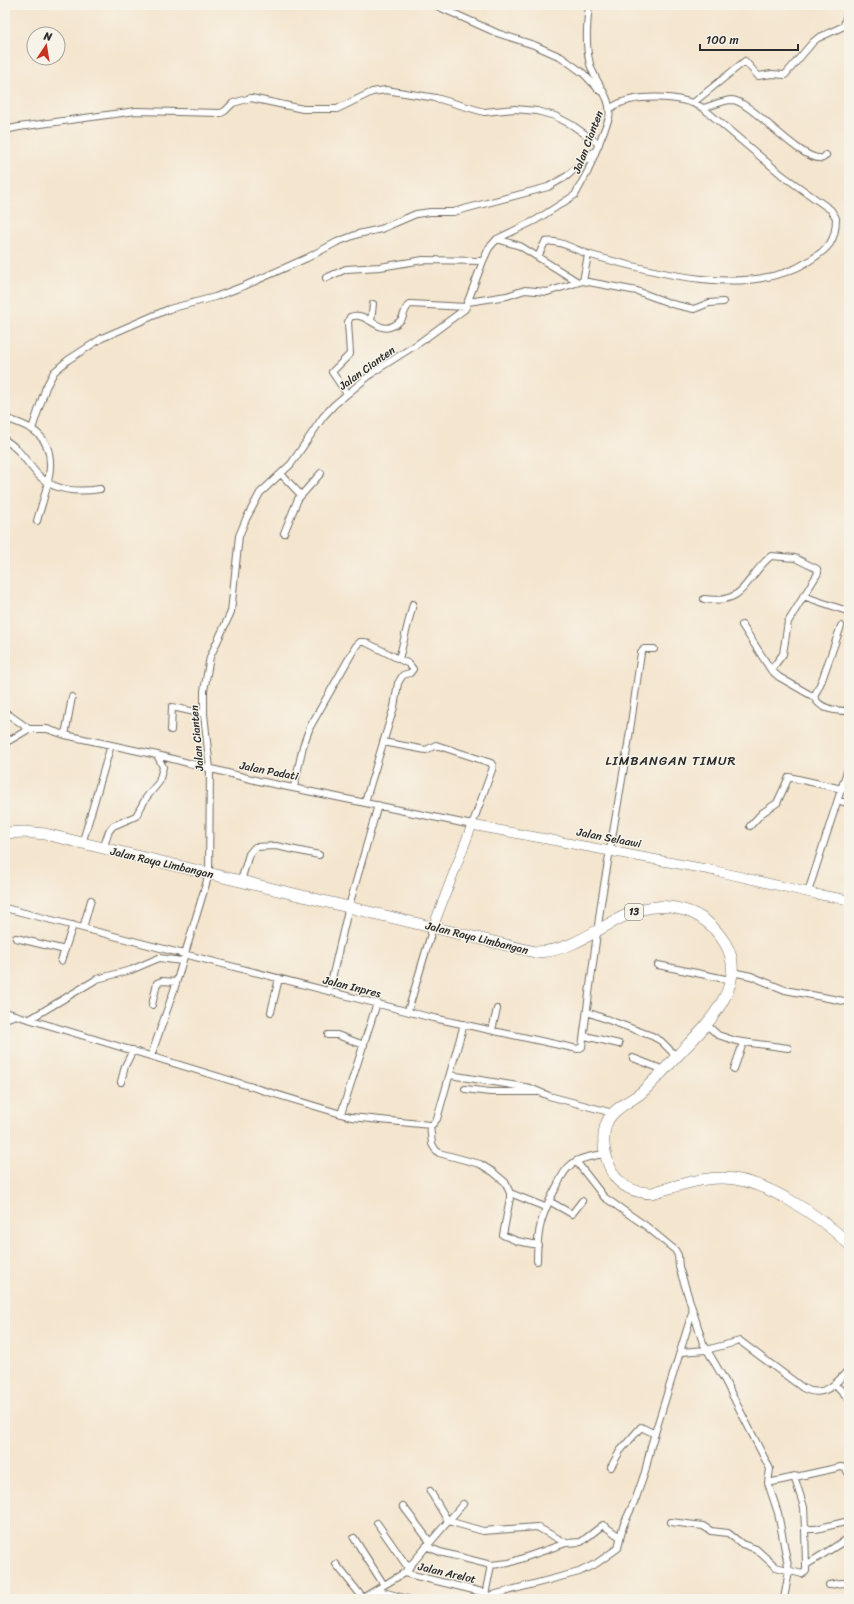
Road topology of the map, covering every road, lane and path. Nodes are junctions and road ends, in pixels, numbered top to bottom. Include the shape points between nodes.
1 (435, 5) edge
2 (589, 5) edge
3 (849, 16) edge
4 (607, 98) junction
5 (693, 103) junction
6 (611, 108) junction
7 (703, 108) junction
8 (5, 130) edge
9 (598, 147) junction
10 (826, 155) dead end
11 (497, 239) junction
12 (588, 255) junction
13 (538, 257) junction
14 (483, 261) junction
15 (326, 278) dead end
16 (580, 282) junction
17 (723, 302) dead end
18 (373, 304) dead end
19 (467, 305) junction
20 (371, 321) junction
21 (347, 394) junction
22 (5, 418) edge
23 (32, 429) junction
24 (5, 440) edge
25 (321, 473) dead end
26 (281, 474) junction
27 (46, 484) junction
28 (100, 489) dead end
29 (301, 495) junction
30 (37, 521) dead end
31 (284, 533) dead end
32 (803, 596) junction
33 (704, 598) dead end
34 (413, 604) dead end
35 (847, 611) dead end
36 (742, 625) dead end
37 (841, 626) dead end
38 (654, 649) dead end
39 (399, 659) junction
40 (771, 670) junction
41 (72, 697) dead end
42 (814, 697) junction
43 (849, 710) edge
44 (5, 712) edge
45 (204, 714) junction
46 (29, 729) junction
47 (171, 730) dead end
48 (65, 735) junction
49 (383, 742) junction
50 (5, 743) edge
51 (111, 745) junction
52 (157, 755) junction
53 (849, 765) edge
54 (210, 769) junction
55 (294, 787) junction
56 (842, 789) junction
57 (838, 800) junction
58 (365, 802) junction
59 (849, 804) edge
60 (378, 805) junction
61 (472, 825) junction
62 (750, 826) dead end
63 (5, 833) edge
64 (82, 844) junction
65 (103, 849) junction
66 (610, 850) junction
67 (319, 855) dead end
68 (209, 874) junction
69 (241, 881) junction
70 (808, 892) junction
71 (91, 900) dead end
72 (849, 900) edge
73 (349, 906) junction
74 (5, 908) edge
75 (73, 925) junction
76 (433, 927) junction
77 (83, 928) junction
78 (597, 931) junction
79 (16, 938) dead end
80 (65, 950) junction
81 (184, 954) junction
82 (61, 960) dead end
83 (182, 961) junction
84 (658, 965) dead end
85 (731, 976) junction
86 (279, 978) junction
87 (176, 982) junction
88 (329, 991) junction
89 (849, 1002) edge
90 (377, 1003) junction
91 (152, 1006) dead end
92 (497, 1009) dead end
93 (408, 1011) junction
94 (5, 1012) edge
95 (271, 1012) dead end
96 (587, 1012) junction
97 (17, 1015) junction
98 (5, 1019) edge
99 (28, 1019) junction
100 (464, 1024) junction
101 (707, 1025) junction
102 (492, 1030) junction
103 (328, 1035) dead end
104 (585, 1036) junction
105 (743, 1042) junction
106 (619, 1044) dead end
107 (364, 1045) junction
108 (788, 1048) dead end
109 (133, 1050) junction
110 (151, 1056) junction
111 (677, 1057) junction
112 (633, 1058) dead end
113 (734, 1069) dead end
114 (664, 1070) junction
115 (450, 1075) junction
116 (121, 1082) dead end
117 (465, 1089) dead end
118 (538, 1092) junction
119 (341, 1114) junction
120 (614, 1114) junction
121 (430, 1125) junction
122 (604, 1154) junction
123 (576, 1161) junction
124 (510, 1193) junction
125 (582, 1202) dead end
126 (547, 1204) junction
127 (849, 1244) edge
128 (538, 1245) junction
129 (537, 1261) dead end
130 (692, 1312) junction
131 (706, 1350) junction
132 (681, 1352) junction
133 (849, 1369) edge
134 (836, 1385) junction
135 (849, 1399) edge
136 (655, 1434) junction
137 (611, 1467) dead end
138 (849, 1474) edge
139 (794, 1476) junction
140 (768, 1483) junction
141 (430, 1491) dead end
142 (463, 1504) dead end
143 (403, 1506) dead end
144 (448, 1521) junction
145 (849, 1521) edge
146 (376, 1522) dead end
147 (671, 1522) dead end
148 (805, 1529) junction
149 (620, 1537) junction
150 (354, 1538) dead end
151 (849, 1538) edge
152 (566, 1543) junction
153 (428, 1544) junction
154 (336, 1564) dead end
155 (806, 1564) junction
156 (491, 1565) junction
157 (406, 1571) junction
158 (789, 1571) junction
159 (849, 1584) edge
160 (384, 1585) junction
161 (828, 1585) dead end
162 (376, 1590) junction
163 (485, 1596) edge
164 (362, 1598) edge
165 (408, 1599) edge
166 (784, 1599) edge

1 - 4 street via 482,27 561,57 582,73
2 - 4 street, Jalan Cianten via 590,64
3 - 5 street via 846,17 844,26 813,42 785,75 758,76 745,61
4 - 6 street, Jalan Cianten
5 - 6 street via 631,99
5 - 7 street
6 - 9 street, Jalan Cianten
7 - 10 street via 726,101 738,101 815,158 823,158
7 - 12 street via 782,175 831,210 836,218 832,242 799,268 778,276 756,279 679,277
8 - 9 street via 136,111 222,113 238,100 251,98 303,109 328,111 344,107 381,89 436,98 484,112 515,109 537,111 555,116 572,125
9 - 11 street, Jalan Cianten via 575,195 536,220
9 - 23 street via 567,176 548,187 453,212 416,214 381,229 337,242 244,286 215,297 169,309 102,338 54,372 46,387
11 - 13 street via 514,243
11 - 14 street, Jalan Cianten
12 - 13 street via 545,242
12 - 16 street
13 - 16 street
14 - 15 street via 423,260 346,269
14 - 19 street, Jalan Cianten
16 - 17 street via 637,291 694,309 709,303
16 - 19 street via 547,292 525,290
18 - 20 street
19 - 20 street via 442,307 414,303 406,307 401,320 389,326 377,326
19 - 21 street, Jalan Cianten via 456,317
20 - 21 street via 356,316 348,320 350,354 332,372
21 - 26 street, Jalan Cianten via 323,417 291,464
22 - 23 street
23 - 27 street via 49,447 50,461
24 - 27 street via 17,448
25 - 29 street
26 - 29 street
26 - 45 street, Jalan Cianten via 260,493 242,528 232,612 210,657 204,691
27 - 28 street via 71,491
27 - 30 street
29 - 31 street
32 - 33 street via 818,573 817,569 795,558 774,556 768,558 731,598 720,601
32 - 35 street
32 - 40 street via 786,626 783,654
34 - 39 street
36 - 40 street
37 - 42 street
38 - 66 street via 644,649 641,653
39 - 49 street via 413,669 410,674 403,675 398,683 394,707
39 - 55 street via 365,642 360,642 356,646 308,732
40 - 42 street
41 - 48 street
42 - 43 street via 819,703 835,711
44 - 46 street
45 - 47 street via 172,707
45 - 54 street, Jalan Cianten
46 - 48 street, Jalan Padati via 47,729
46 - 50 street
48 - 51 street, Jalan Padati
49 - 58 street
49 - 61 street via 426,750 436,745 488,762 493,766
51 - 52 street, Jalan Padati
51 - 64 street
52 - 54 street, Jalan Padati
52 - 65 street via 163,767 159,782 136,816 113,826
53 - 56 street
54 - 55 street, Jalan Padati
54 - 68 street, Jalan Cianten
55 - 58 street, Jalan Padati
56 - 57 street
56 - 62 street via 789,776 777,803 762,813
57 - 59 street
57 - 70 street
58 - 60 street, Jalan Padati
60 - 61 street, Jalan Padati
60 - 73 street
61 - 66 street, Jalan Selaawi
61 - 76 street
63 - 64 highway, Jalan Raya Limbangan / 13 via 34,832
64 - 65 highway, Jalan Raya Limbangan / 13
65 - 68 highway, Jalan Raya Limbangan / 13
66 - 70 street, Jalan Selaawi
66 - 78 street
67 - 69 street via 276,846 255,847 249,854
68 - 69 highway, Jalan Raya Limbangan / 13
68 - 81 street, Jalan Cianten
69 - 73 highway, Jalan Raya Limbangan / 13
70 - 72 street, Jalan Selaawi
71 - 77 street
73 - 76 highway, Jalan Raya Limbangan / 13
73 - 88 street
74 - 75 street, Jalan Inpres
75 - 77 street, Jalan Inpres
75 - 80 street
76 - 78 highway, Jalan Raya Limbangan / 13 via 535,952 561,949
76 - 93 street
77 - 81 street, Jalan Inpres
78 - 85 highway, Jalan Raya Limbangan / 13 via 635,912 656,905 670,905 689,911 702,917 720,935 729,949
78 - 96 street
79 - 80 street
80 - 82 street
81 - 83 street, Jalan Cianten
81 - 86 street, Jalan Inpres
83 - 87 street, Jalan Cianten
83 - 99 street via 159,958 131,970 97,979
84 - 85 street
85 - 89 street via 751,976 785,990
85 - 101 highway, Jalan Raya Limbangan / 13 via 722,1002
86 - 88 street, Jalan Inpres
86 - 95 street
87 - 91 street via 157,983
87 - 110 street, Jalan Cianten
88 - 90 street, Jalan Inpres
90 - 93 street, Jalan Inpres
90 - 107 street
92 - 102 street
93 - 100 street, Jalan Inpres
94 - 97 street
96 - 104 street
96 - 111 street via 658,1038
97 - 98 street
97 - 99 street
99 - 109 street
100 - 102 street, Jalan Inpres
100 - 115 street
101 - 105 street via 718,1035
101 - 111 highway, Jalan Raya Limbangan / 13
102 - 104 street, Jalan Inpres via 578,1049 582,1047
103 - 107 street via 337,1035
104 - 106 street
105 - 108 street
105 - 113 street
107 - 119 street
109 - 110 street
109 - 116 street
110 - 119 street
111 - 114 highway, Jalan Raya Limbangan / 13
112 - 114 street
114 - 120 highway, Jalan Raya Limbangan / 13
115 - 118 street
115 - 121 street via 437,1119
117 - 118 street
118 - 120 street
119 - 121 street
120 - 122 highway, Jalan Raya Limbangan / 13 via 605,1129
121 - 124 street via 432,1144 439,1153 480,1164 505,1182
122 - 123 street
122 - 127 highway, Jalan Raya Limbangan / 13 via 614,1176 630,1189 644,1193 710,1178 754,1183 812,1215
123 - 126 street via 567,1168
123 - 130 street via 604,1197 675,1250
124 - 126 street
124 - 128 street via 503,1235
125 - 126 street via 572,1214
126 - 128 street via 540,1222
128 - 129 street
130 - 131 street
130 - 132 street
131 - 132 street
131 - 134 street via 740,1341 806,1390 821,1391
131 - 140 street via 724,1379 770,1469
132 - 136 street
133 - 134 street
134 - 135 street
136 - 137 street via 642,1428 620,1451
136 - 149 street via 645,1472
138 - 139 street via 845,1468 841,1468
139 - 140 street
139 - 148 street via 804,1507
140 - 158 street via 778,1513
141 - 144 street
142 - 144 street
143 - 153 street
144 - 152 street via 483,1531 537,1526
144 - 153 street
145 - 148 street
146 - 157 street
147 - 158 street via 703,1526 728,1534 742,1544 756,1549 776,1567
148 - 155 street
149 - 152 street via 603,1525 583,1541
149 - 163 street via 616,1550 580,1572
150 - 160 street
151 - 155 street
152 - 156 street via 509,1563
153 - 156 street via 440,1552
153 - 157 street
154 - 164 street
155 - 158 street via 804,1573
156 - 163 street
157 - 160 street
157 - 163 street, Jalan Arelot
158 - 166 street
159 - 161 street
160 - 162 street
162 - 164 street
162 - 165 street

